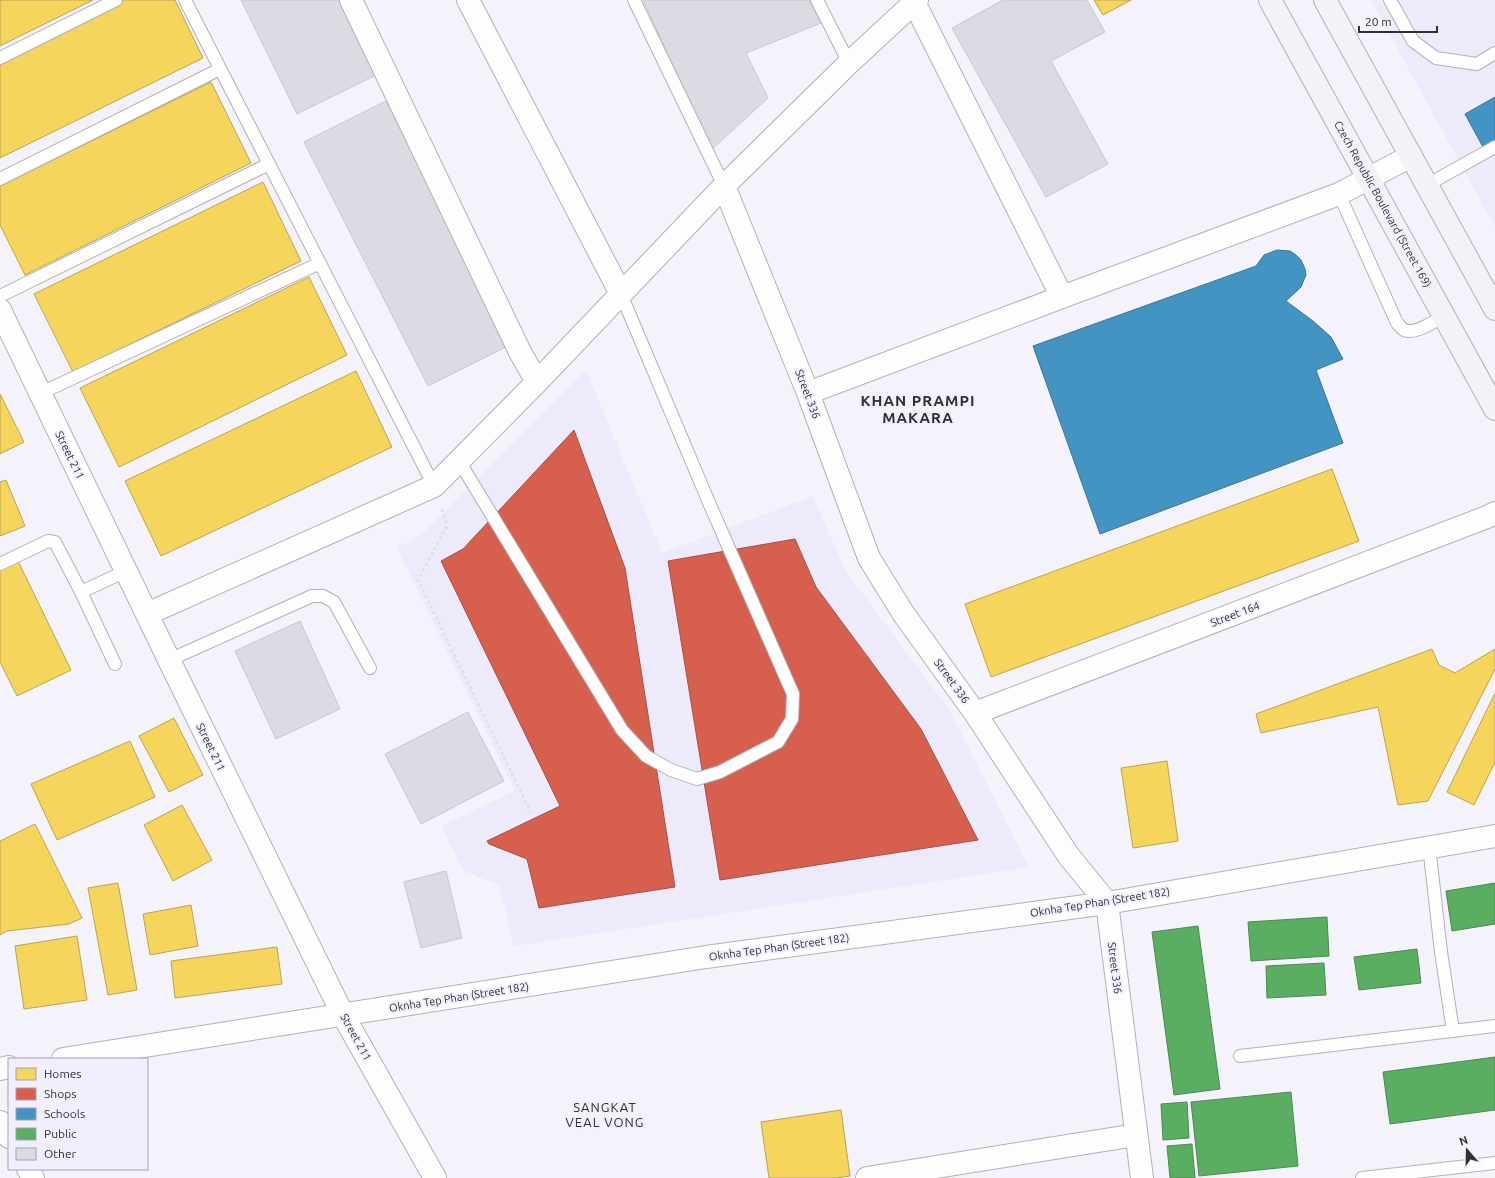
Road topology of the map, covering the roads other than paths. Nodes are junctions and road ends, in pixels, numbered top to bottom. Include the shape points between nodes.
1 (116, 0) edge
2 (185, 0) edge
3 (351, 0) edge
4 (468, 0) edge
5 (634, 0) edge
6 (817, 0) edge
7 (1270, 0) edge
8 (1325, 0) edge
9 (1390, 0) edge
10 (915, 1) edge
11 (1495, 53) edge
12 (0, 58) edge
13 (849, 63) junction
14 (220, 70) junction
15 (1495, 147) edge
16 (1411, 156) junction
17 (269, 164) junction
18 (0, 178) edge
19 (1368, 178) junction
20 (1427, 185) junction
21 (724, 186) junction
22 (1339, 194) junction
23 (320, 263) junction
24 (622, 294) junction
25 (0, 296) edge
26 (1062, 297) junction
27 (1495, 309) edge
28 (1444, 316) junction
29 (2, 318) edge
30 (537, 382) junction
31 (808, 393) junction
32 (40, 394) junction
33 (1495, 409) edge
34 (459, 461) junction
35 (434, 486) junction
36 (1495, 513) edge
37 (0, 564) edge
38 (126, 571) junction
39 (81, 592) junction
40 (147, 614) junction
41 (169, 660) junction
42 (115, 664) dead end
43 (370, 668) dead end
44 (975, 713) junction
45 (1495, 836) edge
46 (1429, 846) junction
47 (1107, 903) junction
48 (343, 1015) junction
49 (1495, 1026) edge
50 (1453, 1031) junction
51 (1240, 1056) dead end
52 (70, 1058) edge
53 (0, 1122) edge
54 (8, 1135) edge
55 (1136, 1135) junction
56 (1495, 1163) edge
57 (435, 1178) edge
58 (867, 1178) edge
59 (1142, 1178) edge
60 (1362, 1178) edge

1 - 12 lane
2 - 14 lane
3 - 30 street via 520,352
4 - 24 street
5 - 21 lane
6 - 13 lane
7 - 19 main road, Czech Republic Boulevard (Street 169)
8 - 16 main road
9 - 11 lane via 1413,41 1436,58 1477,64
10 - 13 street
10 - 26 street
13 - 21 street
14 - 17 lane
14 - 18 lane
15 - 20 lane
16 - 19 street
16 - 20 main road
17 - 23 lane
17 - 25 lane
19 - 22 street
19 - 28 main road, Czech Republic Boulevard (Street 169)
20 - 27 main road
21 - 24 street
21 - 31 street, Street 336
22 - 26 street
22 - 28 lane via 1402,329 1416,330
23 - 32 lane
23 - 35 lane
24 - 30 street
24 - 34 lane via 710,506 793,694 792,719 778,742 720,772 697,779 671,770 646,756 622,730
26 - 31 street
28 - 33 main road, Czech Republic Boulevard (Street 169)
29 - 32 street, Street 211
30 - 34 street
31 - 44 street, Street 336 via 869,558 903,613
32 - 38 street, Street 211
34 - 35 street
35 - 40 street
36 - 44 street, Street 164
37 - 39 lane via 48,541 54,542
38 - 39 lane
38 - 40 street, Street 211
39 - 42 lane
40 - 41 street, Street 211
41 - 43 lane via 312,596 323,596 334,602
41 - 48 street, Street 211
44 - 47 street, Street 336 via 1068,855
45 - 46 street, Oknha Tep Phan (Street 182)
46 - 47 street, Oknha Tep Phan (Street 182)
46 - 50 lane
47 - 48 street, Oknha Tep Phan (Street 182) via 706,957
47 - 55 street, Street 336
48 - 52 street, Oknha Tep Phan (Street 182)
48 - 57 street, Street 211
49 - 50 lane
50 - 51 lane
53 - 54 street
55 - 58 street
55 - 59 street, Street 336
56 - 60 lane

